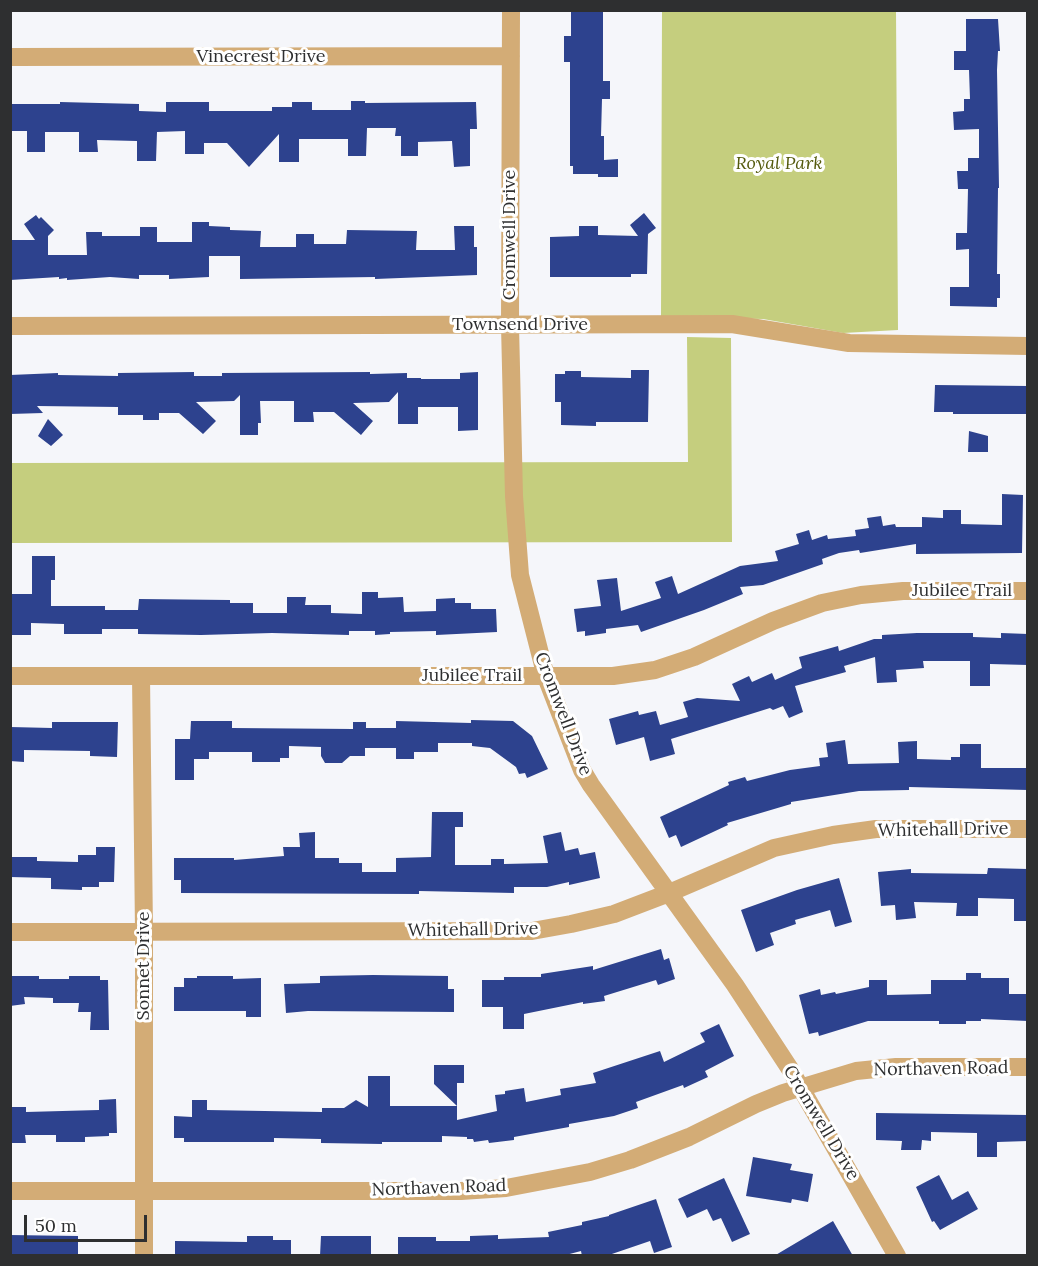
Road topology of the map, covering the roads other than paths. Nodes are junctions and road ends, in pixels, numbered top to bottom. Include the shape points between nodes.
1 (511, 10) edge
2 (511, 56) junction
3 (10, 57) edge
4 (510, 325) junction
5 (10, 326) edge
6 (1028, 346) edge
7 (1028, 591) edge
8 (10, 676) edge
9 (141, 676) junction
10 (546, 677) junction
11 (1028, 829) edge
12 (669, 893) junction
13 (10, 932) edge
14 (144, 932) junction
15 (1028, 1067) edge
16 (801, 1088) junction
17 (10, 1191) edge
18 (144, 1191) junction
19 (144, 1256) edge
20 (897, 1256) edge

1 - 2 street, Cromwell Drive
2 - 3 street, Vinecrest Drive
2 - 4 street, Cromwell Drive
4 - 5 street, Townsend Drive
4 - 6 street, Townsend Drive via 732,324 849,344
4 - 10 street, Cromwell Drive via 517,546 520,575
7 - 10 street, Jubilee Trail via 861,595 802,610 655,670 613,676
8 - 9 street, Jubilee Trail
9 - 10 street, Jubilee Trail
9 - 14 street, Sonnet Drive
10 - 12 street, Cromwell Drive via 582,770
11 - 12 street, Whitehall Drive via 876,829 833,835 774,848
12 - 14 street, Whitehall Drive via 614,914 532,931
12 - 16 street, Cromwell Drive via 735,985
13 - 14 street, Whitehall Drive
14 - 18 street, Sonnet Drive
15 - 16 street, Northaven Road via 896,1067 856,1071
16 - 18 street, Northaven Road via 630,1160 506,1188
16 - 20 street, Cromwell Drive
17 - 18 street, Northaven Road
18 - 19 street, Sonnet Drive

